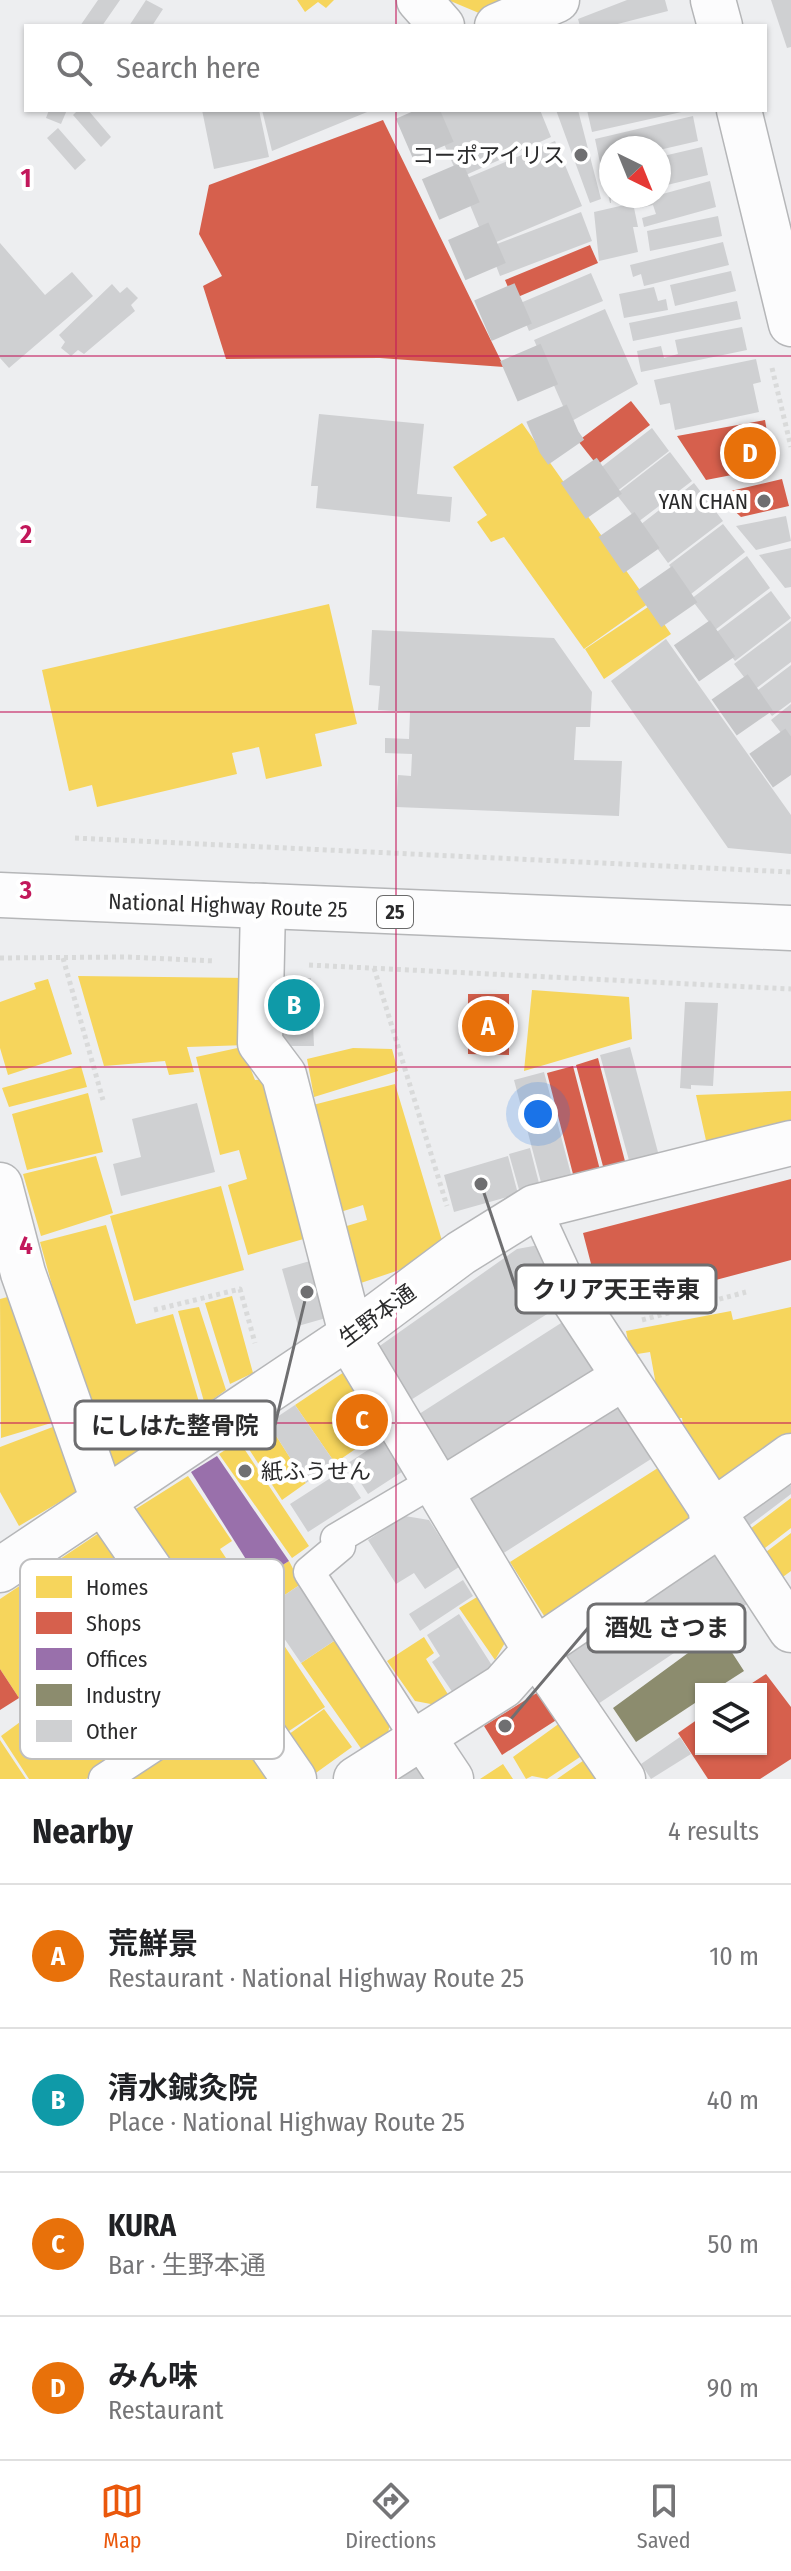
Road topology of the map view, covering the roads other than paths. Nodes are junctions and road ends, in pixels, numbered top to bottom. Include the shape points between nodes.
1 (419, 0) edge
2 (557, 0) edge
3 (713, 0) edge
4 (440, 24) edge
5 (502, 24) edge
6 (719, 24) edge
7 (740, 112) edge
8 (784, 268) edge
9 (791, 324) edge
10 (2, 897) edge
11 (263, 906) junction
12 (791, 928) edge
13 (791, 1143) edge
14 (0, 1185) edge
15 (535, 1207) junction
16 (570, 1294) joint
17 (351, 1335) junction
18 (623, 1378) junction
19 (791, 1456) edge
20 (439, 1485) junction
21 (104, 1503) junction
22 (715, 1519) junction
23 (143, 1559) edge
24 (0, 1570) edge
25 (791, 1630) edge
26 (535, 1650) junction
27 (420, 1738) junction
28 (134, 1759) edge
29 (280, 1759) edge
30 (104, 1779) edge
31 (294, 1779) edge
32 (356, 1779) edge
33 (451, 1779) edge
34 (623, 1779) edge

1 - 4 main road
2 - 5 main road
3 - 6 main road
7 - 8 main road
8 - 9 main road
10 - 11 main road, National Highway Route 25 / 25
11 - 12 main road, National Highway Route 25 / 25
11 - 17 main road via 260,1043 284,1075
13 - 15 main road, 生野本通
14 - 21 main road via 23,1273
15 - 16 lane via 574,1292
15 - 17 main road, 生野本通 via 461,1253
16 - 18 main road
17 - 20 main road
17 - 21 main road, 生野本通
18 - 20 main road
18 - 22 main road
19 - 22 main road
20 - 26 main road
20 - 27 lane via 336,1539 340,1546 309,1572
21 - 23 main road
21 - 24 main road, 生野本通
22 - 25 main road
22 - 26 main road
26 - 27 main road via 503,1686
26 - 34 main road
27 - 32 main road
27 - 33 main road
28 - 30 lane
29 - 31 main road

